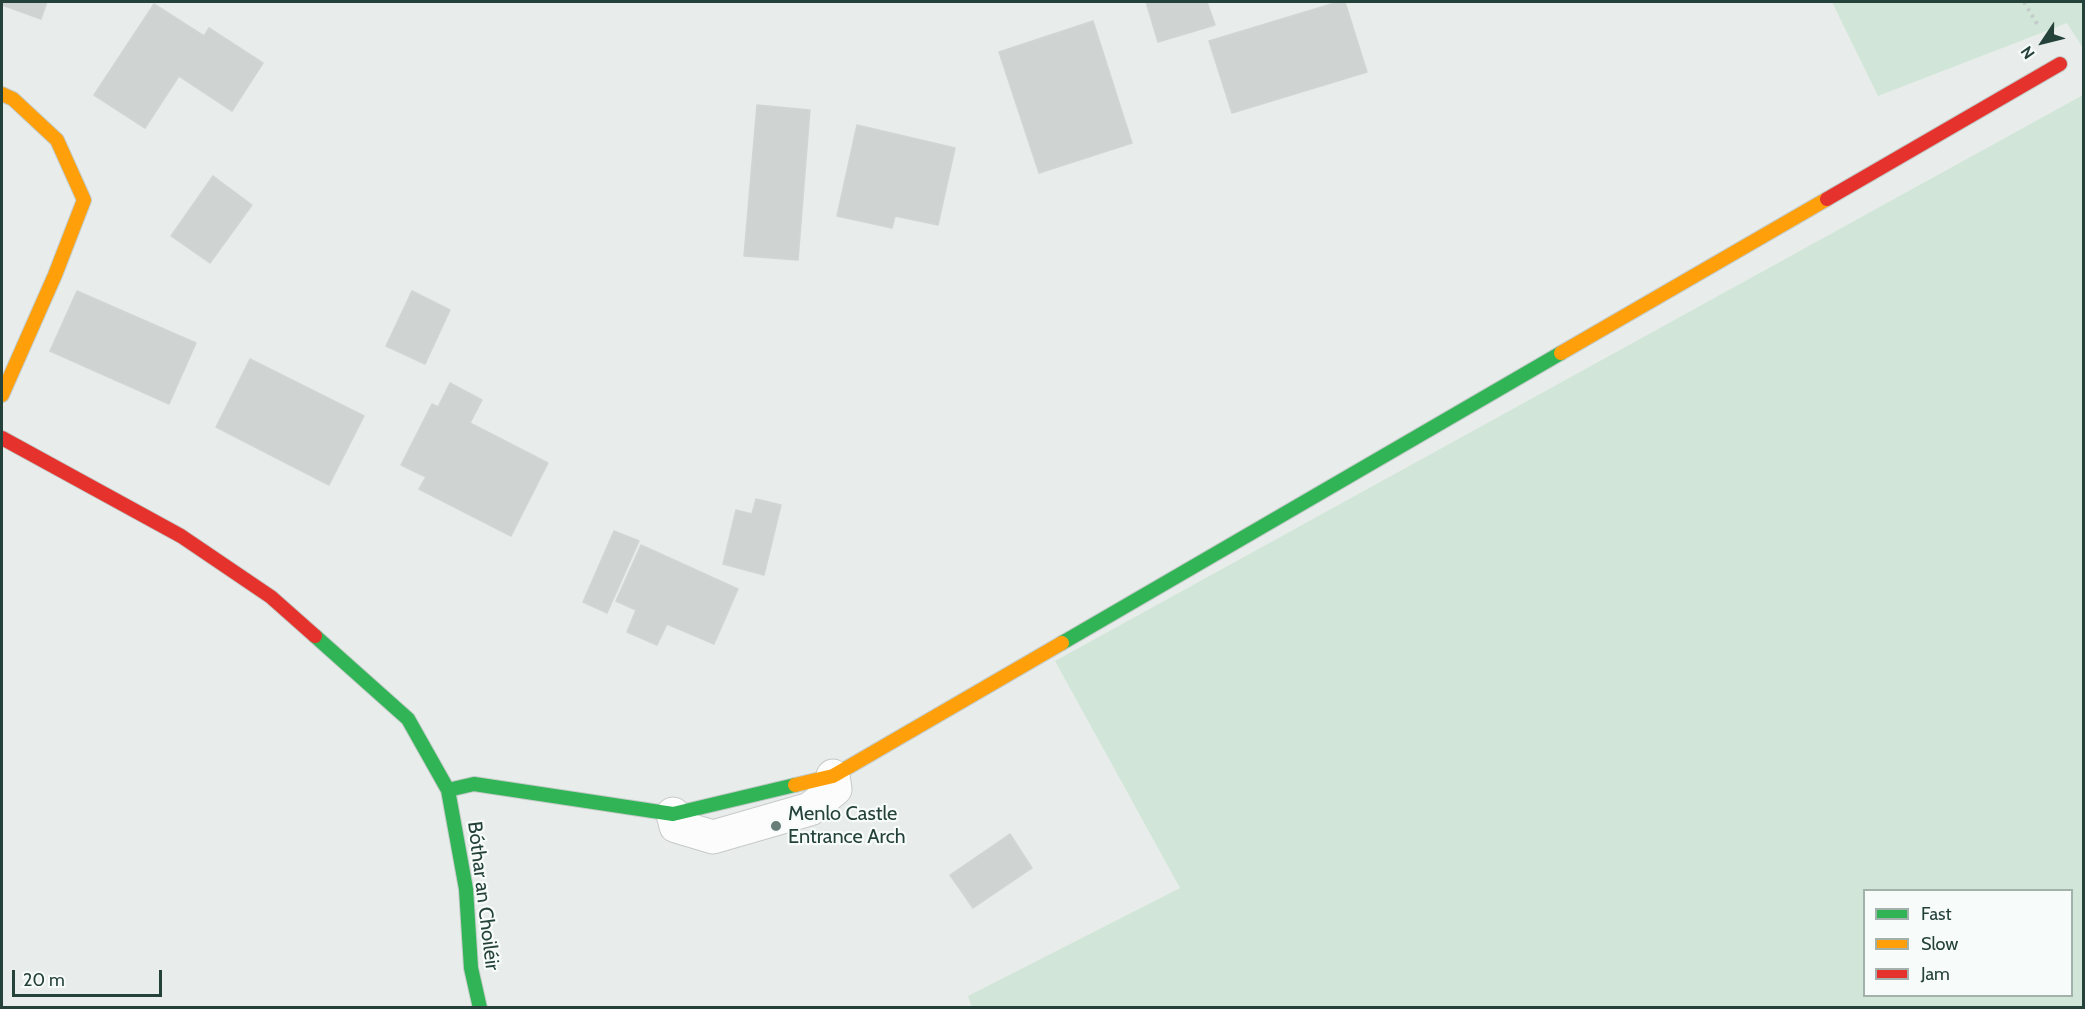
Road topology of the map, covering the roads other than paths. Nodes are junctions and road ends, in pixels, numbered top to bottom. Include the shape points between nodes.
1 (2060, 64) dead end
2 (2, 94) edge
3 (2, 395) edge
4 (2, 438) edge
5 (833, 776) joint
6 (448, 790) junction
7 (673, 814) joint
8 (480, 1008) edge

1 - 5 street
2 - 3 street via 13,99 57,140 84,200
4 - 6 street, Bóthar an Choiléir via 181,536 271,597 408,719
5 - 7 street via 835,789 810,809 713,837 676,826
6 - 7 street via 474,784
6 - 8 street, Bóthar an Choiléir via 466,890 471,968

